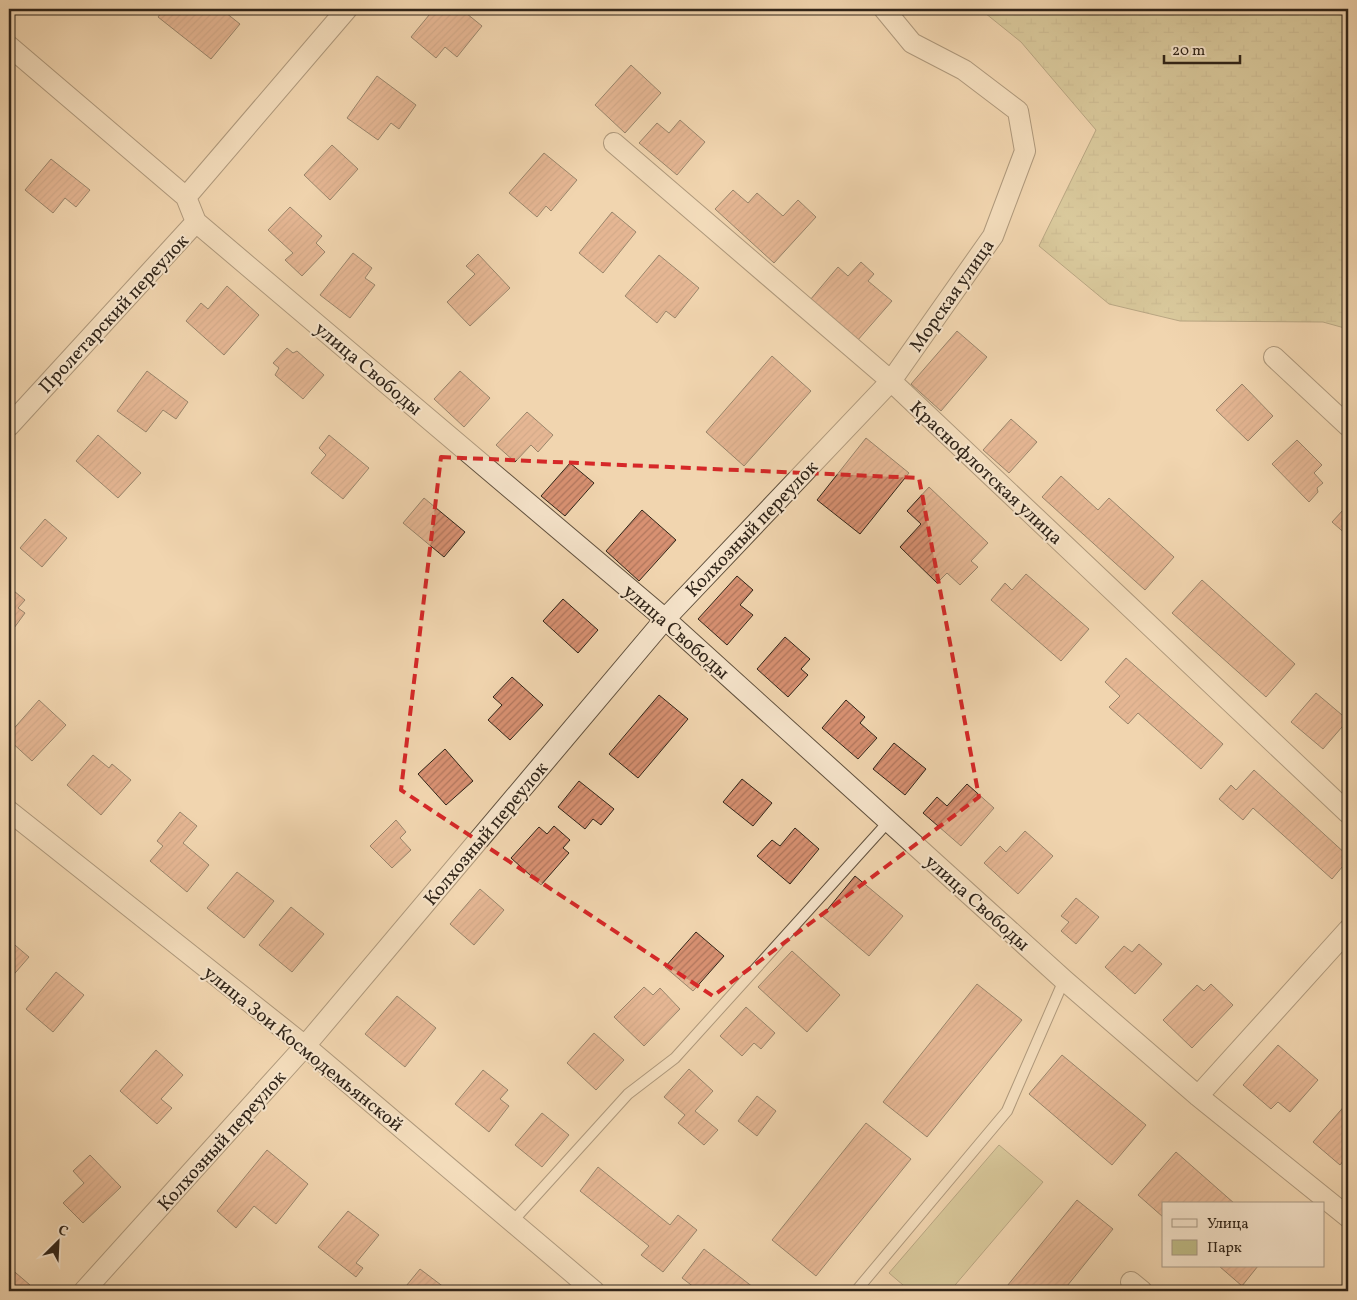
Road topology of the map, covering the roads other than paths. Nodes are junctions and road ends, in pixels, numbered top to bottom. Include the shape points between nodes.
1 (347, 9) edge
2 (884, 9) edge
3 (9, 46) edge
4 (614, 143) dead end
5 (186, 197) junction
6 (196, 222) junction
7 (1274, 357) dead end
8 (891, 381) junction
9 (9, 426) edge
10 (1348, 426) edge
11 (665, 619) junction
12 (9, 811) edge
13 (1348, 813) edge
14 (889, 822) junction
15 (1348, 930) edge
16 (1064, 980) junction
17 (305, 1046) junction
18 (1198, 1096) junction
19 (1348, 1217) edge
20 (512, 1222) junction
21 (84, 1291) edge
22 (594, 1291) edge
23 (856, 1291) edge

1 - 5 street
2 - 8 street, Морская улица via 912,43 964,70 1018,111 1026,151 993,236
3 - 5 street, улица Свободы
4 - 8 street, Краснофлотская улица
5 - 6 street, улица Свободы
6 - 9 street, Пролетарский переулок
6 - 11 street, улица Свободы
7 - 10 street
8 - 11 street, Колхозный переулок
8 - 13 street, Краснофлотская улица
11 - 14 street, улица Свободы
11 - 17 street, Колхозный переулок
12 - 17 street, улица Зои Космодемьянской
14 - 16 street, улица Свободы
14 - 20 lane via 675,1058 628,1094
15 - 18 street
16 - 18 street, улица Свободы
16 - 23 lane via 1006,1111
17 - 20 street, улица Зои Космодемьянской
17 - 21 street, Колхозный переулок
18 - 19 street, улица Свободы
20 - 22 street, улица Зои Космодемьянской

